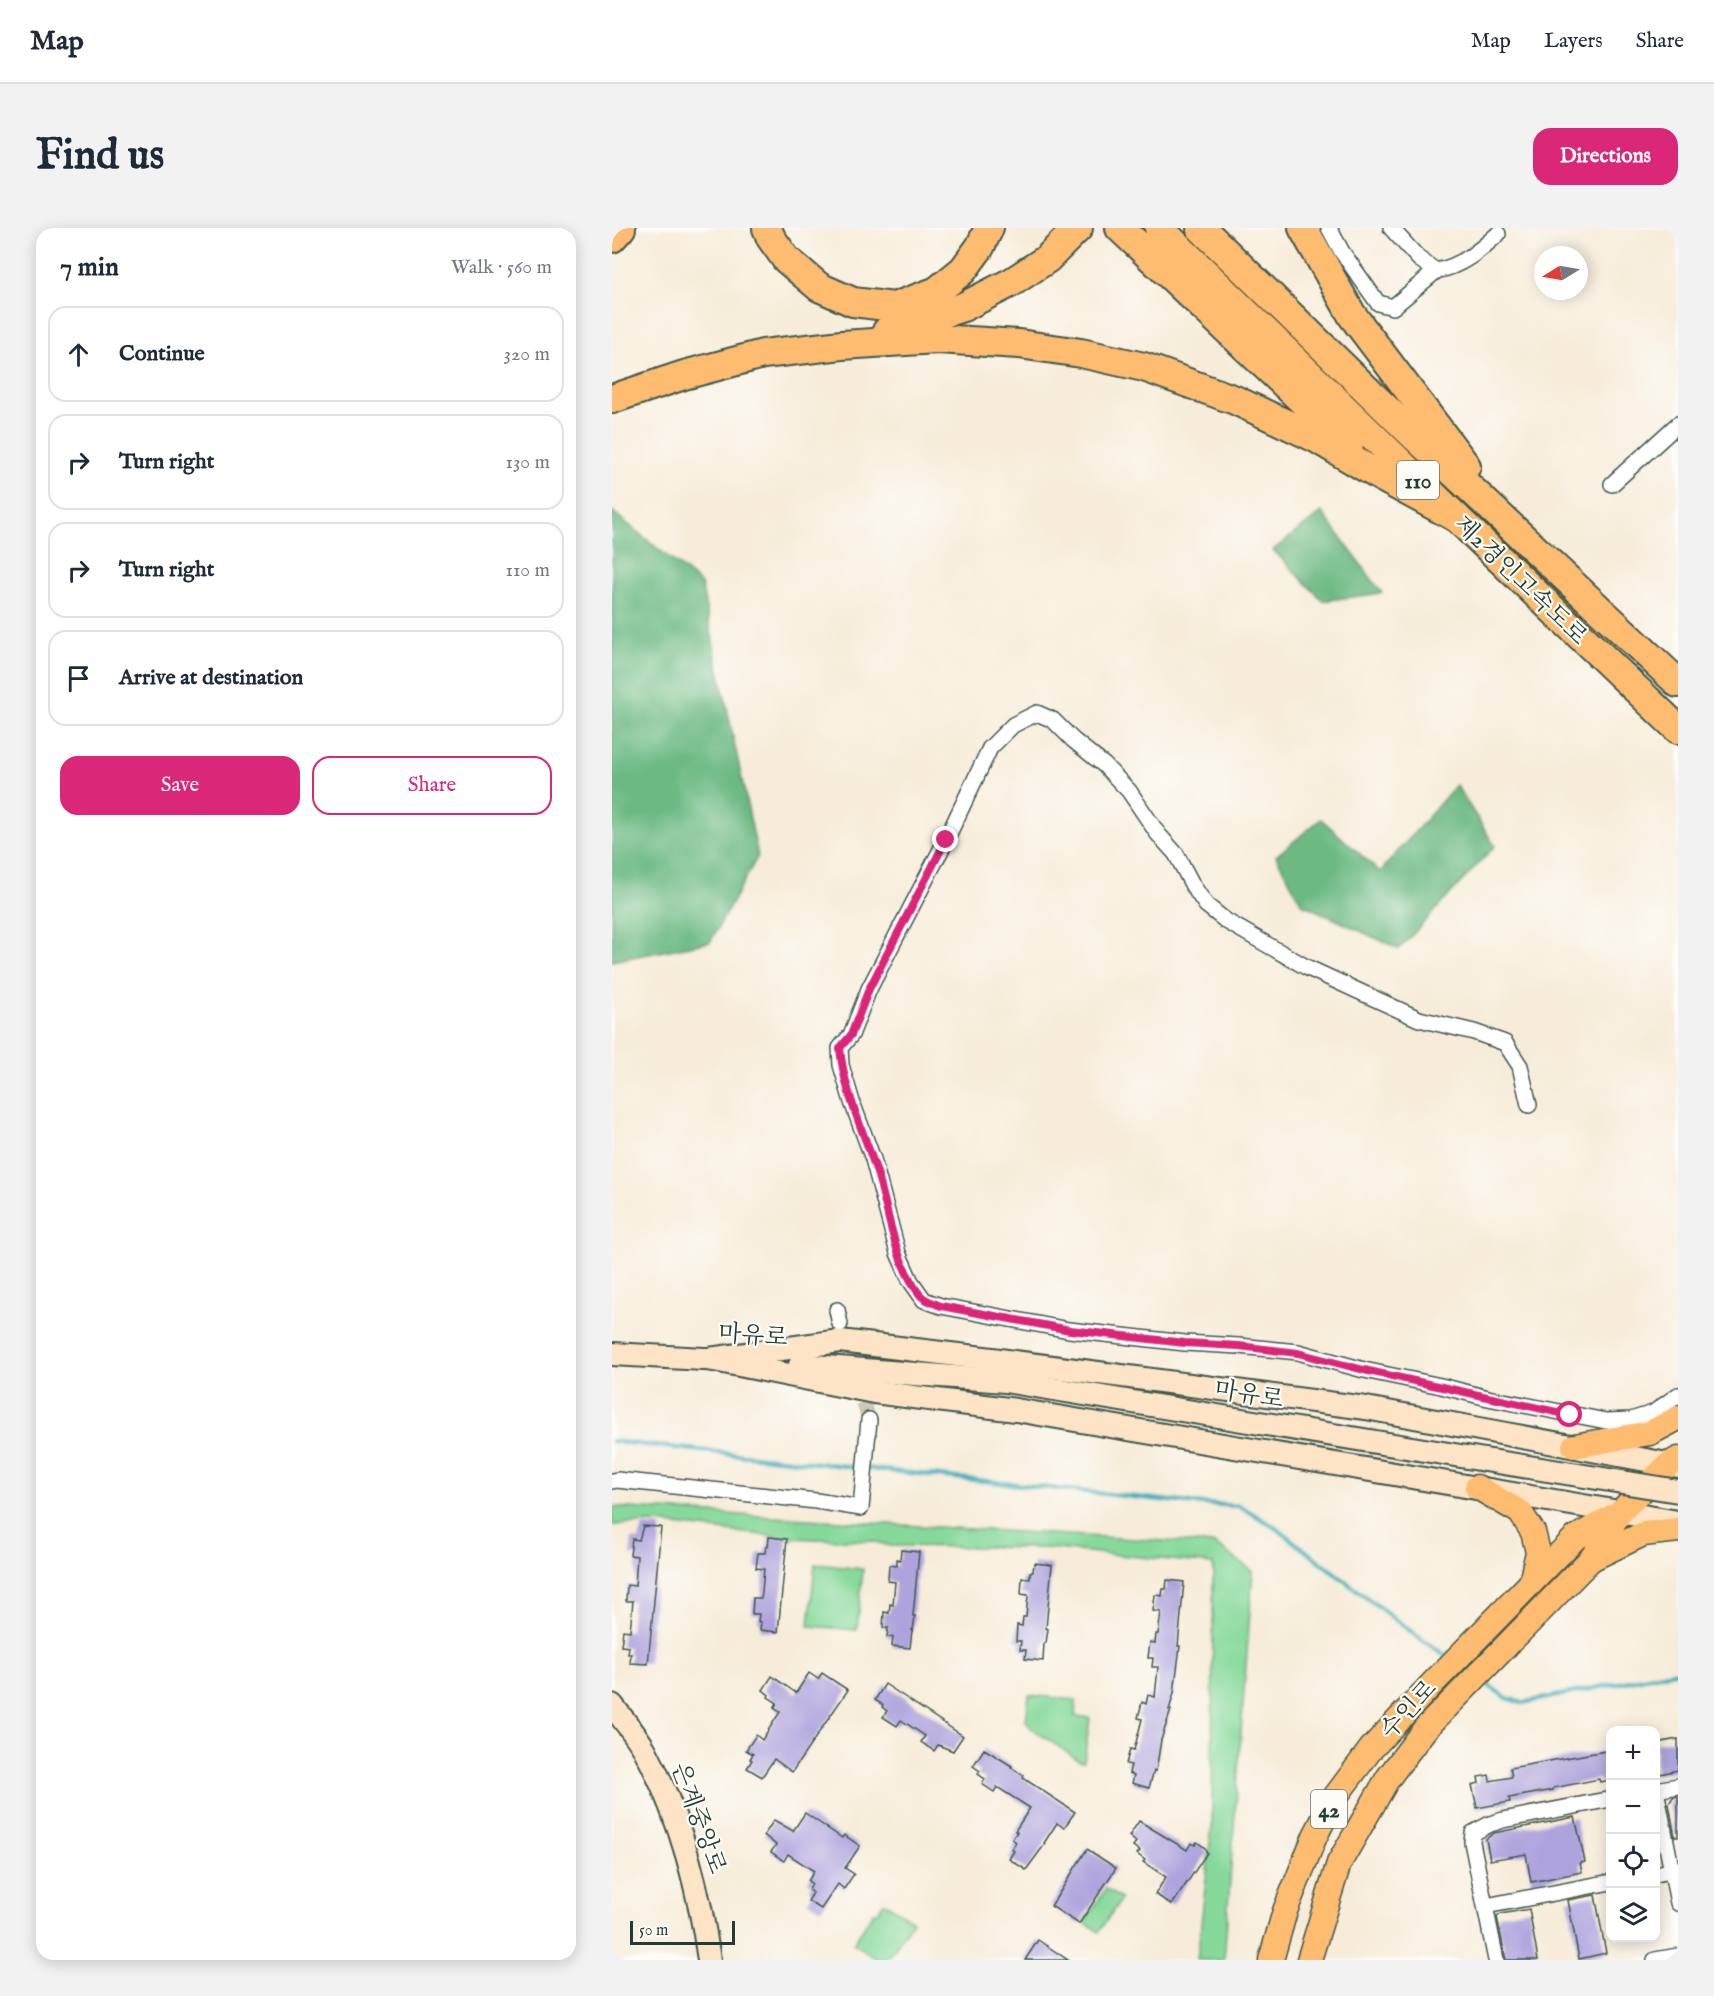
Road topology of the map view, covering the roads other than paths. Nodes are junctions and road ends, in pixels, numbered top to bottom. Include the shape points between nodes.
1 (621, 228) edge
2 (767, 228) edge
3 (989, 228) edge
4 (1078, 228) edge
5 (1120, 228) edge
6 (1159, 228) edge
7 (1201, 228) edge
8 (1303, 228) edge
9 (1329, 228) edge
10 (1391, 228) edge
11 (1498, 234) dead end
12 (612, 238) edge
13 (1436, 271) junction
14 (842, 345) junction
15 (612, 399) edge
16 (1678, 424) edge
17 (1383, 478) junction
18 (1612, 484) dead end
19 (1457, 518) junction
20 (1515, 530) junction
21 (1678, 683) edge
22 (1678, 729) edge
23 (1529, 1105) dead end
24 (612, 1354) edge
25 (709, 1359) junction
26 (1678, 1395) edge
27 (1678, 1418) edge
28 (869, 1420) tunnel mouth
29 (1678, 1441) edge
30 (1574, 1446) junction
31 (1675, 1464) edge
32 (612, 1481) edge
33 (1477, 1487) junction
34 (1678, 1491) edge
35 (1619, 1512) junction
36 (1678, 1522) edge
37 (1678, 1530) edge
38 (1591, 1559) junction
39 (1531, 1584) junction
40 (612, 1705) edge
41 (1678, 1786) edge
42 (1660, 1789) edge
43 (1606, 1800) edge
44 (1660, 1807) edge
45 (1675, 1870) edge
46 (1660, 1873) edge
47 (1606, 1883) edge
48 (1678, 1904) edge
49 (1485, 1906) junction
50 (1678, 1956) edge
51 (709, 1960) edge
52 (1271, 1960) edge
53 (1309, 1960) edge
54 (1496, 1960) edge
55 (1655, 1960) edge

1 - 12 highway
2 - 3 highway via 786,259 819,287 853,302 894,307 937,291 963,270
4 - 14 highway via 1047,259 963,307
5 - 17 highway, 110
6 - 19 highway, 제2경인고속도로 / 110
7 - 20 highway, 제2경인고속도로 / 110
8 - 20 highway via 1352,315
9 - 13 street via 1378,303 1394,307
10 - 13 street via 1419,259
11 - 13 street via 1473,256
14 - 15 highway via 764,354
14 - 17 highway via 937,339 1020,344 1144,367 1235,400 1316,438
16 - 18 street
17 - 19 highway
19 - 22 highway, 제2경인고속도로 / 110
20 - 21 highway, 제2경인고속도로 / 110
23 - 26 street via 1520,1066 1505,1043 1419,1019 1306,967 1226,921 1206,905 1176,854 1129,791 1053,720 1037,712 1013,724 990,748 869,989 851,1035 840,1048 841,1065 873,1159 898,1253 924,1300 1070,1330 1298,1353 1606,1421 1631,1420 1653,1413
24 - 25 main road, 마유로
25 - 30 main road via 840,1341 1366,1408
25 - 33 main road via 874,1392 1017,1410
25 - 34 main road, 마유로, bridge via 1005,1381
27 - 30 main road via 1650,1433
28 - 32 street via 861,1508
29 - 31 main road, 수인로 / 42
30 - 31 main road
31 - 35 main road, 수인로 / 42
33 - 35 main road
33 - 39 main road via 1520,1512 1533,1532 1538,1552
35 - 36 main road
35 - 38 main road, 수인로 / 42
35 - 39 main road, 수인로 / 42 via 1575,1538
37 - 38 main road via 1642,1534
38 - 53 main road, 수인로 / 42 via 1425,1729 1388,1778 1339,1863
39 - 52 main road, 수인로 / 42 via 1371,1749 1335,1797 1285,1911
40 - 51 main road, 은계중앙로 via 645,1750 678,1829 700,1902
41 - 42 street
43 - 49 street via 1503,1820 1473,1833
44 - 45 street
45 - 46 street
45 - 48 street
47 - 49 street
49 - 54 street
50 - 55 street

